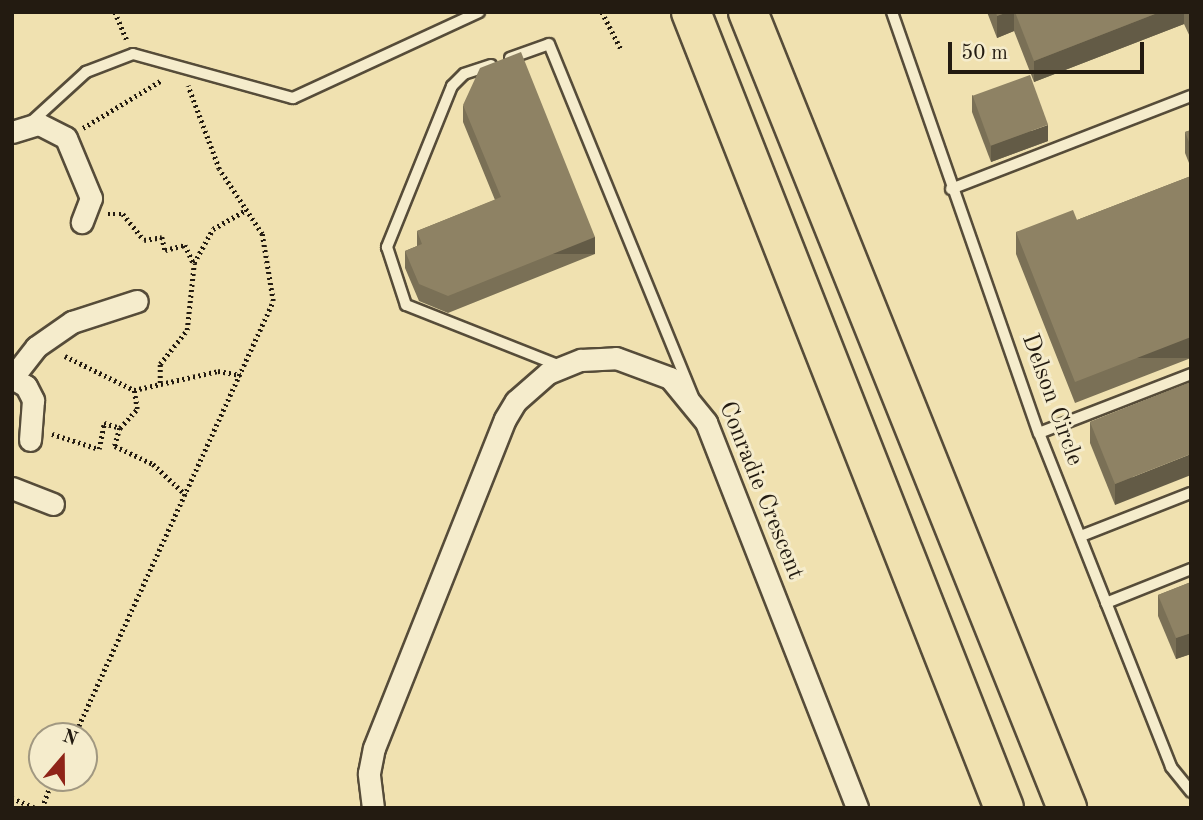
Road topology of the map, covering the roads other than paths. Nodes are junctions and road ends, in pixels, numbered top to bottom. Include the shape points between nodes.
1 (479, 12) edge
2 (691, 12) edge
3 (748, 12) edge
4 (892, 12) edge
5 (1191, 96) edge
6 (20, 128) edge
7 (951, 189) junction
8 (86, 218) road end
9 (137, 301) dead end
10 (561, 367) junction
11 (1191, 374) edge
12 (12, 378) edge
13 (697, 405) junction
14 (1040, 433) junction
15 (30, 440) dead end
16 (12, 488) edge
17 (1191, 493) edge
18 (53, 505) dead end
19 (1081, 536) junction
20 (1191, 569) edge
21 (1106, 603) junction
22 (1191, 792) edge
23 (373, 808) edge
24 (857, 808) edge
25 (1004, 808) edge
26 (1067, 808) edge

1 - 6 lane via 293,98 133,54 86,72
2 - 25 highway
3 - 26 highway
4 - 7 lane, Delson Circle
5 - 7 lane
6 - 8 street via 49,126 66,138 91,198
7 - 14 lane, Delson Circle
9 - 12 street via 82,316 44,342
10 - 13 street, Conradie Crescent via 598,358 635,361 670,378
10 - 13 lane via 406,305 387,247 452,86 464,74 549,44
10 - 23 street, Conradie Crescent via 531,385 505,419 374,748 369,773
11 - 14 lane
12 - 15 street via 26,386 33,413
13 - 24 street, Conradie Crescent
14 - 19 lane, Delson Circle
16 - 18 street
17 - 19 lane
19 - 21 lane, Delson Circle
20 - 21 lane
21 - 22 lane, Delson Circle via 1171,767

